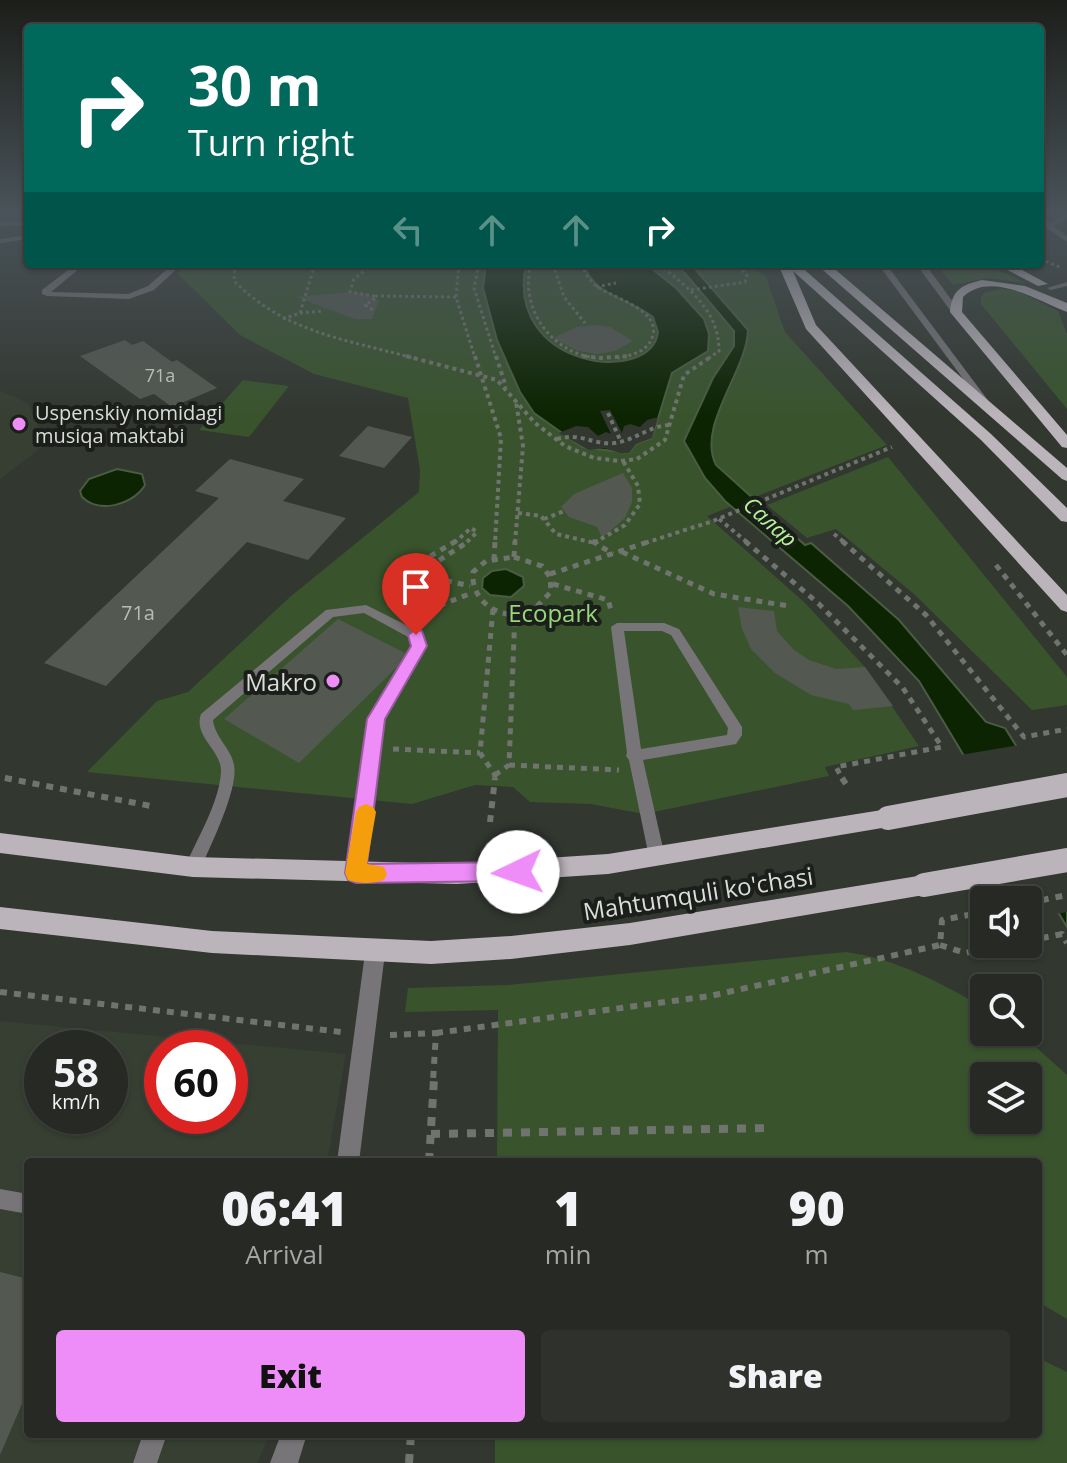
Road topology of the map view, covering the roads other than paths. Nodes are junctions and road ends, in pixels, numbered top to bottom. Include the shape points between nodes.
1 (61, 279) edge
2 (161, 279) edge
3 (790, 279) edge
4 (808, 279) edge
5 (840, 279) edge
6 (893, 279) edge
7 (931, 279) edge
8 (1033, 279) edge
9 (1067, 284) edge
10 (1051, 288) junction
11 (1067, 297) edge
12 (1067, 308) edge
13 (956, 312) junction
14 (988, 406) junction
15 (1067, 444) edge
16 (1067, 476) edge
17 (1067, 517) edge
18 (1067, 606) edge
19 (635, 763) junction
20 (1067, 785) edge
21 (0, 843) edge
22 (657, 857) junction
23 (1067, 860) edge
24 (193, 867) junction
25 (356, 873) junction
26 (0, 918) edge
27 (375, 953) junction
28 (349, 1158) edge
29 (0, 1199) edge
30 (24, 1203) edge
31 (154, 1438) edge
32 (293, 1438) edge
33 (145, 1463) edge
34 (284, 1463) edge

1 - 2 lane via 45,292 129,297
3 - 18 main road via 810,326
4 - 17 main road via 986,437
5 - 14 main road
6 - 14 lane
7 - 13 street
8 - 10 main road
9 - 10 lane
10 - 11 main road
12 - 13 main road via 1031,290 993,284 961,292
13 - 15 main road
14 - 16 main road
19 - 19 lane via 617,627 664,627 675,632 735,727 735,735
19 - 22 lane
20 - 22 main road, Mahtumquli ko'chasi, bridge
21 - 24 main road, Mahtumquli ko'chasi
22 - 25 main road, Mahtumquli ko'chasi via 498,873
23 - 27 main road, Mahtumquli ko'chasi, bridge via 554,944
24 - 25 main road, Mahtumquli ko'chasi
24 - 25 lane via 226,785 228,763 205,727 206,718 330,613 366,609 416,635 419,646 379,711
26 - 27 main road, Mahtumquli ko'chasi via 159,938
27 - 28 street
29 - 30 lane
31 - 33 lane
32 - 34 street

